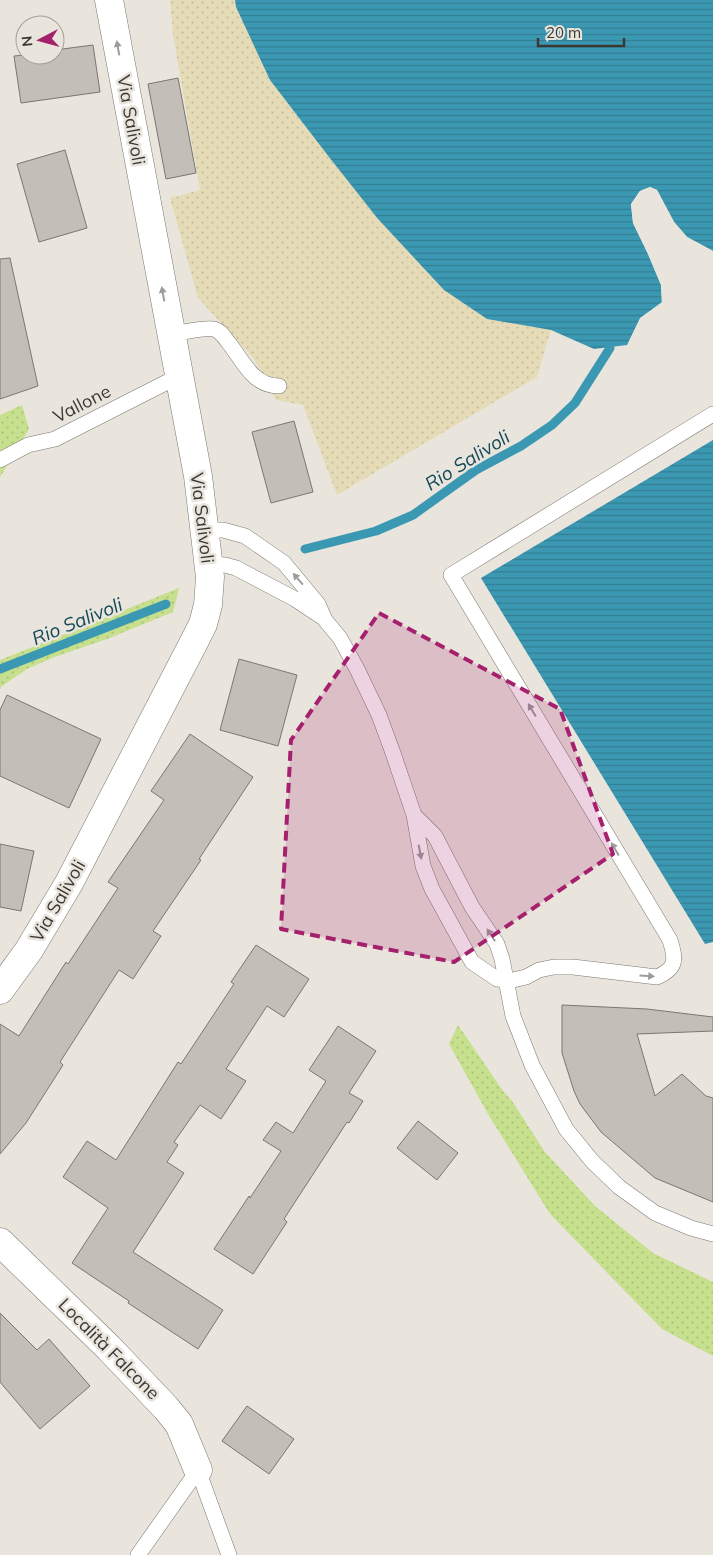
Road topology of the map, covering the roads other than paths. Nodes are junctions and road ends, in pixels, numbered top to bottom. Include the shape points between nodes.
1 (109, 0) edge
2 (171, 334) junction
3 (179, 376) junction
4 (279, 386) dead end
5 (713, 414) edge
6 (0, 460) edge
7 (205, 530) junction
8 (209, 564) junction
9 (325, 620) junction
10 (414, 815) junction
11 (507, 980) junction
12 (0, 990) edge
13 (713, 1234) edge
14 (0, 1242) edge
15 (198, 1470) junction
16 (138, 1555) edge
17 (229, 1555) edge

2 -> 1 street, Via Salivoli
2 - 3 street, Via Salivoli
2 - 4 lane via 213,329 221,333 254,378 269,386
3 - 6 lane, Vallone via 55,439 28,446
3 - 7 street, Via Salivoli
11 -> 5 lane via 554,967 656,977 668,972 675,956 670,940 451,575
7 - 8 street, Via Salivoli
9 -> 7 lane via 318,604 284,563 244,536 223,530
8 - 9 lane via 236,568 295,599
8 - 12 street, Via Salivoli via 208,605 203,624 69,883 29,950
9 - 10 lane via 340,638 379,715
11 -> 10 lane via 497,944 472,907 435,836
10 -> 11 lane via 423,866 462,945 472,962 497,979
11 - 13 lane via 513,1016 532,1065 566,1129 619,1187 655,1213
14 - 15 street, Località Falcone via 166,1408 179,1424
15 - 16 lane
15 - 17 lane

